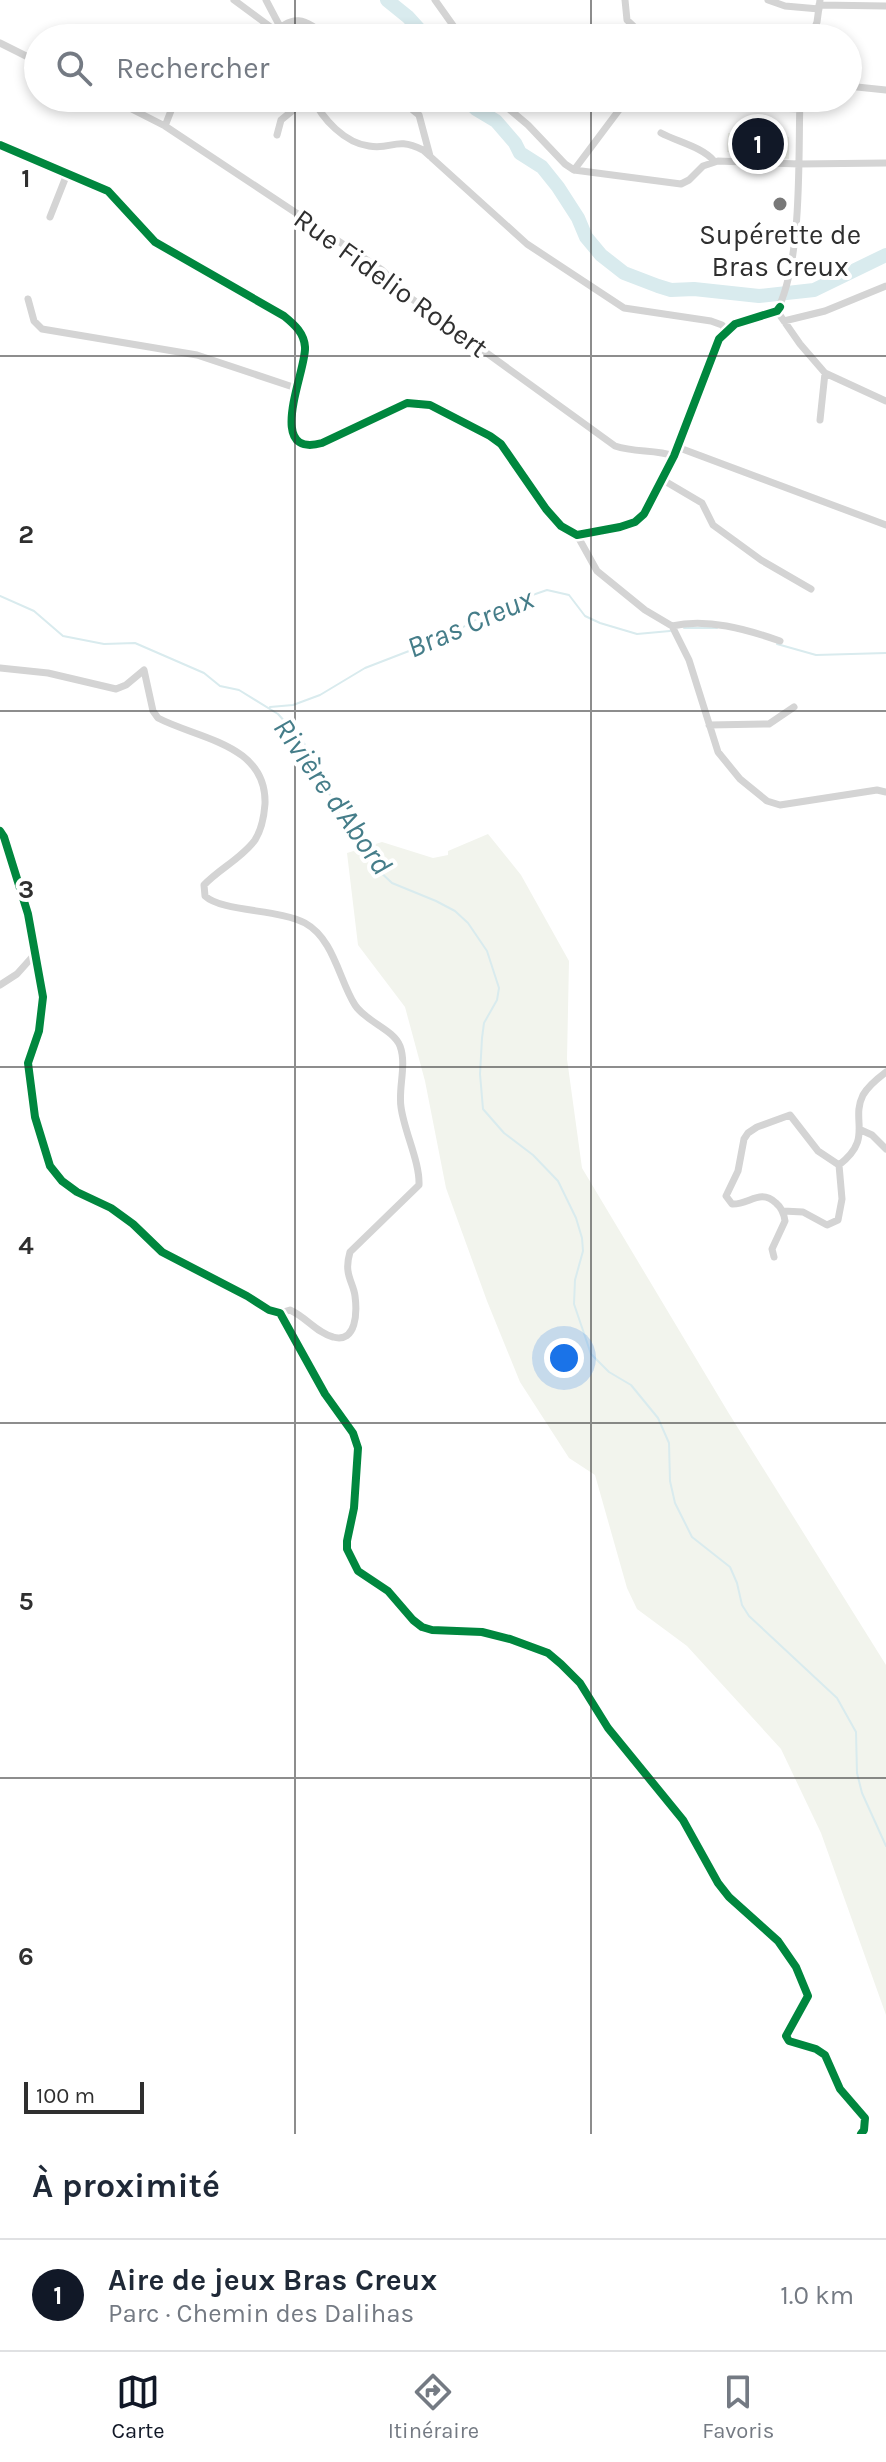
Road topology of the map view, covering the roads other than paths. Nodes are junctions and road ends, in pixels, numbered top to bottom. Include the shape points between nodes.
1 (234, 0) edge
2 (266, 0) edge
3 (435, 0) edge
4 (625, 0) edge
5 (768, 0) edge
6 (819, 5) edge
7 (886, 6) edge
8 (272, 24) edge
9 (276, 24) edge
10 (452, 24) edge
11 (631, 24) edge
12 (0, 43) edge
13 (24, 55) edge
14 (862, 88) edge
15 (886, 90) edge
16 (138, 112) edge
17 (170, 112) edge
18 (292, 112) edge
19 (320, 112) edge
20 (415, 112) edge
21 (513, 112) edge
22 (618, 112) edge
23 (800, 112) edge
24 (165, 126) junction
25 (661, 133) dead end
26 (277, 135) dead end
27 (0, 145) edge
28 (430, 156) junction
29 (714, 161) junction
30 (886, 163) edge
31 (799, 164) junction
32 (574, 170) junction
33 (67, 174) junction
34 (50, 217) dead end
35 (886, 286) edge
36 (28, 299) dead end
37 (778, 309) junction
38 (784, 321) junction
39 (727, 331) junction
40 (825, 373) junction
41 (296, 388) junction
42 (886, 401) edge
43 (820, 420) dead end
44 (677, 447) junction
45 (674, 456) junction
46 (663, 480) junction
47 (886, 525) edge
48 (577, 535) junction
49 (811, 589) dead end
50 (672, 626) junction
51 (780, 641) dead end
52 (0, 668) edge
53 (794, 707) dead end
54 (709, 725) junction
55 (886, 792) edge
56 (0, 831) edge
57 (34, 955) junction
58 (0, 985) edge
59 (886, 1072) edge
60 (861, 1130) junction
61 (886, 1149) edge
62 (839, 1165) junction
63 (783, 1211) junction
64 (774, 1257) dead end
65 (280, 1313) junction
66 (861, 2134) edge

1 - 8 street
2 - 9 street
3 - 10 street
4 - 11 street
5 - 6 street via 785,6
6 - 7 street
12 - 13 street
14 - 15 street
16 - 24 street, Rue Fidelio Robert
17 - 24 street
18 - 26 street via 281,120
19 - 28 street via 358,143 371,147 403,142
20 - 28 street
21 - 32 street
22 - 32 street
23 - 31 street
24 - 45 street, Rue Fidelio Robert via 382,270 408,296 615,446
25 - 29 street
27 - 33 street
28 - 39 street via 509,230 616,303 632,311 711,321
29 - 31 street
29 - 32 street via 681,184
30 - 31 street
31 - 37 street via 794,242
33 - 34 street
33 - 41 street via 108,191 155,242 297,327 305,353
35 - 38 street
36 - 41 street via 42,329 197,355
37 - 38 street
37 - 39 street
38 - 40 street
39 - 44 street via 710,359
40 - 42 street
40 - 43 street
41 - 48 street via 291,429 308,445 418,402 490,436 510,455 554,518
44 - 45 street
44 - 47 street
45 - 46 street
46 - 48 street via 635,522
46 - 49 street via 702,503 713,525
48 - 50 street via 597,571
50 - 51 street via 689,622 733,627
50 - 54 street via 689,660
52 - 65 street via 48,673 109,689 120,689 144,670 158,718 227,745 247,759 265,797 260,831 204,885 205,896 306,924 324,941 363,1016 398,1042 400,1105 419,1185 350,1252 355,1309 349,1335 335,1338 290,1310
53 - 54 street via 769,724
54 - 55 street via 718,752 767,801 793,805
56 - 57 street via 28,914
57 - 58 street
57 - 65 street via 43,997 28,1063 35,1117 50,1166 62,1181 111,1208 162,1252
59 - 60 street via 863,1094
60 - 61 street
60 - 62 street via 855,1148
62 - 63 street via 838,1220 827,1225 803,1212
62 - 63 street via 818,1151 790,1115 748,1133 726,1196 732,1204 766,1196
63 - 64 street
65 - 66 street via 358,1448 347,1541 358,1571 388,1591 422,1627 482,1632 530,1644 580,1683 608,1728 683,1820 718,1883 778,1941 796,1967 808,1996 786,2036 825,2055 840,2089 865,2118

